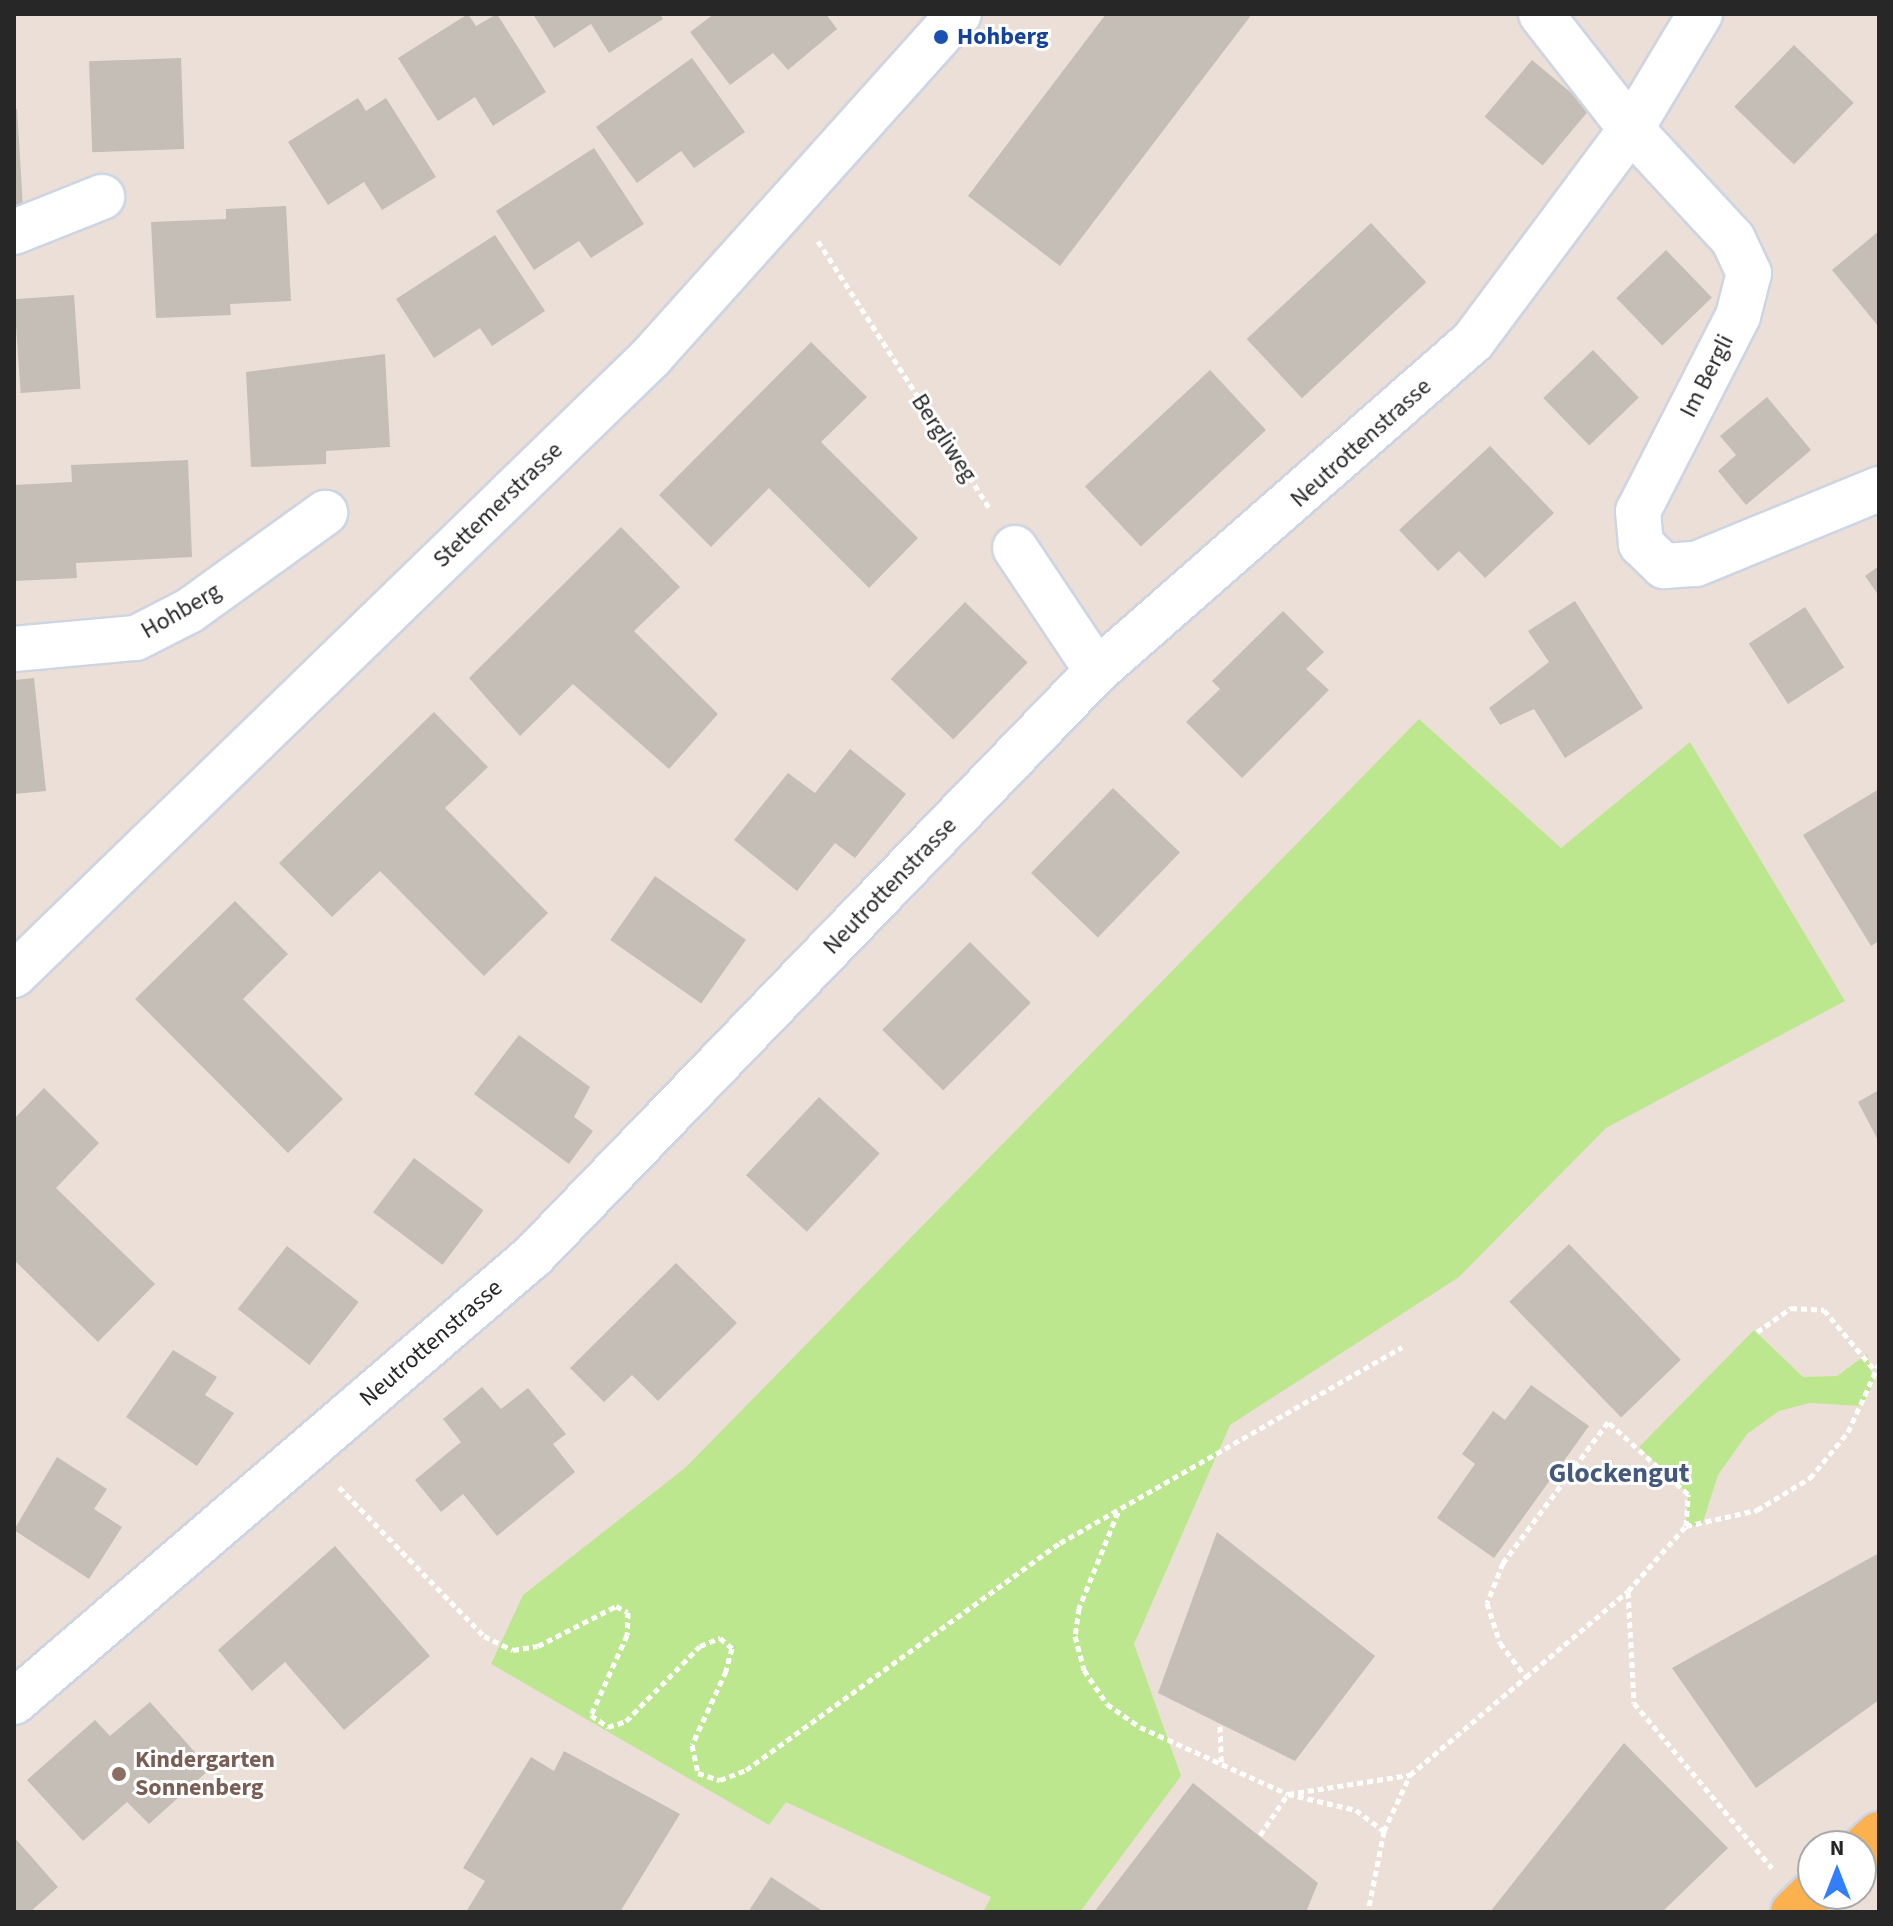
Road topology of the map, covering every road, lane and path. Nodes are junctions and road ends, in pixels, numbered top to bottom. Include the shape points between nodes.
1 (959, 14) edge
2 (1541, 14) edge
3 (1700, 14) edge
4 (1631, 129) junction
5 (102, 197) dead end
6 (794, 204) junction
7 (14, 232) edge
8 (1879, 489) edge
9 (325, 513) dead end
10 (1015, 548) joint
11 (14, 649) edge
12 (1097, 671) junction
13 (14, 975) edge
14 (1757, 1332) dead end
15 (1402, 1347) dead end
16 (1879, 1364) edge
17 (1873, 1368) junction
18 (307, 1450) junction
19 (1119, 1510) junction
20 (1686, 1526) junction
21 (1628, 1591) junction
22 (1526, 1677) junction
23 (14, 1702) edge
24 (1220, 1726) dead end
25 (1221, 1763) junction
26 (1410, 1775) junction
27 (1288, 1794) junction
28 (1384, 1831) junction
29 (1260, 1835) dead end
30 (1797, 1896) edge
31 (1368, 1912) edge

1 - 6 street, Stettemerstrasse
2 - 4 street, Im Bergli
3 - 4 street, Neutrottenstrasse
4 - 8 street, Im Bergli via 1733,239 1749,273 1738,316 1638,511 1641,544 1664,566 1696,564
4 - 12 street, Neutrottenstrasse via 1473,341
5 - 7 street
6 - 10 path, Bergliweg
6 - 13 street, Stettemerstrasse via 651,357
9 - 11 street, Hohberg via 189,611 136,638
10 - 12 street
12 - 18 street, Neutrottenstrasse via 534,1255
14 - 17 path via 1791,1308 1824,1310
15 - 19 path
16 - 17 path
17 - 20 path via 1874,1383 1848,1432 1810,1478 1757,1510
18 - 19 path via 494,1641 513,1650 538,1646 616,1606 628,1612 627,1635 591,1715 608,1727 626,1721 700,1646 720,1638 732,1648 692,1745 698,1773 720,1780 746,1770 1060,1543
18 - 23 street, Neutrottenstrasse
19 - 25 path via 1079,1608 1075,1636 1084,1670 1107,1704 1140,1727
20 - 21 path
20 - 22 path via 1688,1494 1608,1422 1503,1563 1487,1603 1500,1643
21 - 22 path
21 - 30 path via 1634,1703
22 - 26 path
24 - 25 path
25 - 27 path
26 - 27 path
26 - 28 path
27 - 28 path via 1356,1810
27 - 29 path
28 - 31 path

